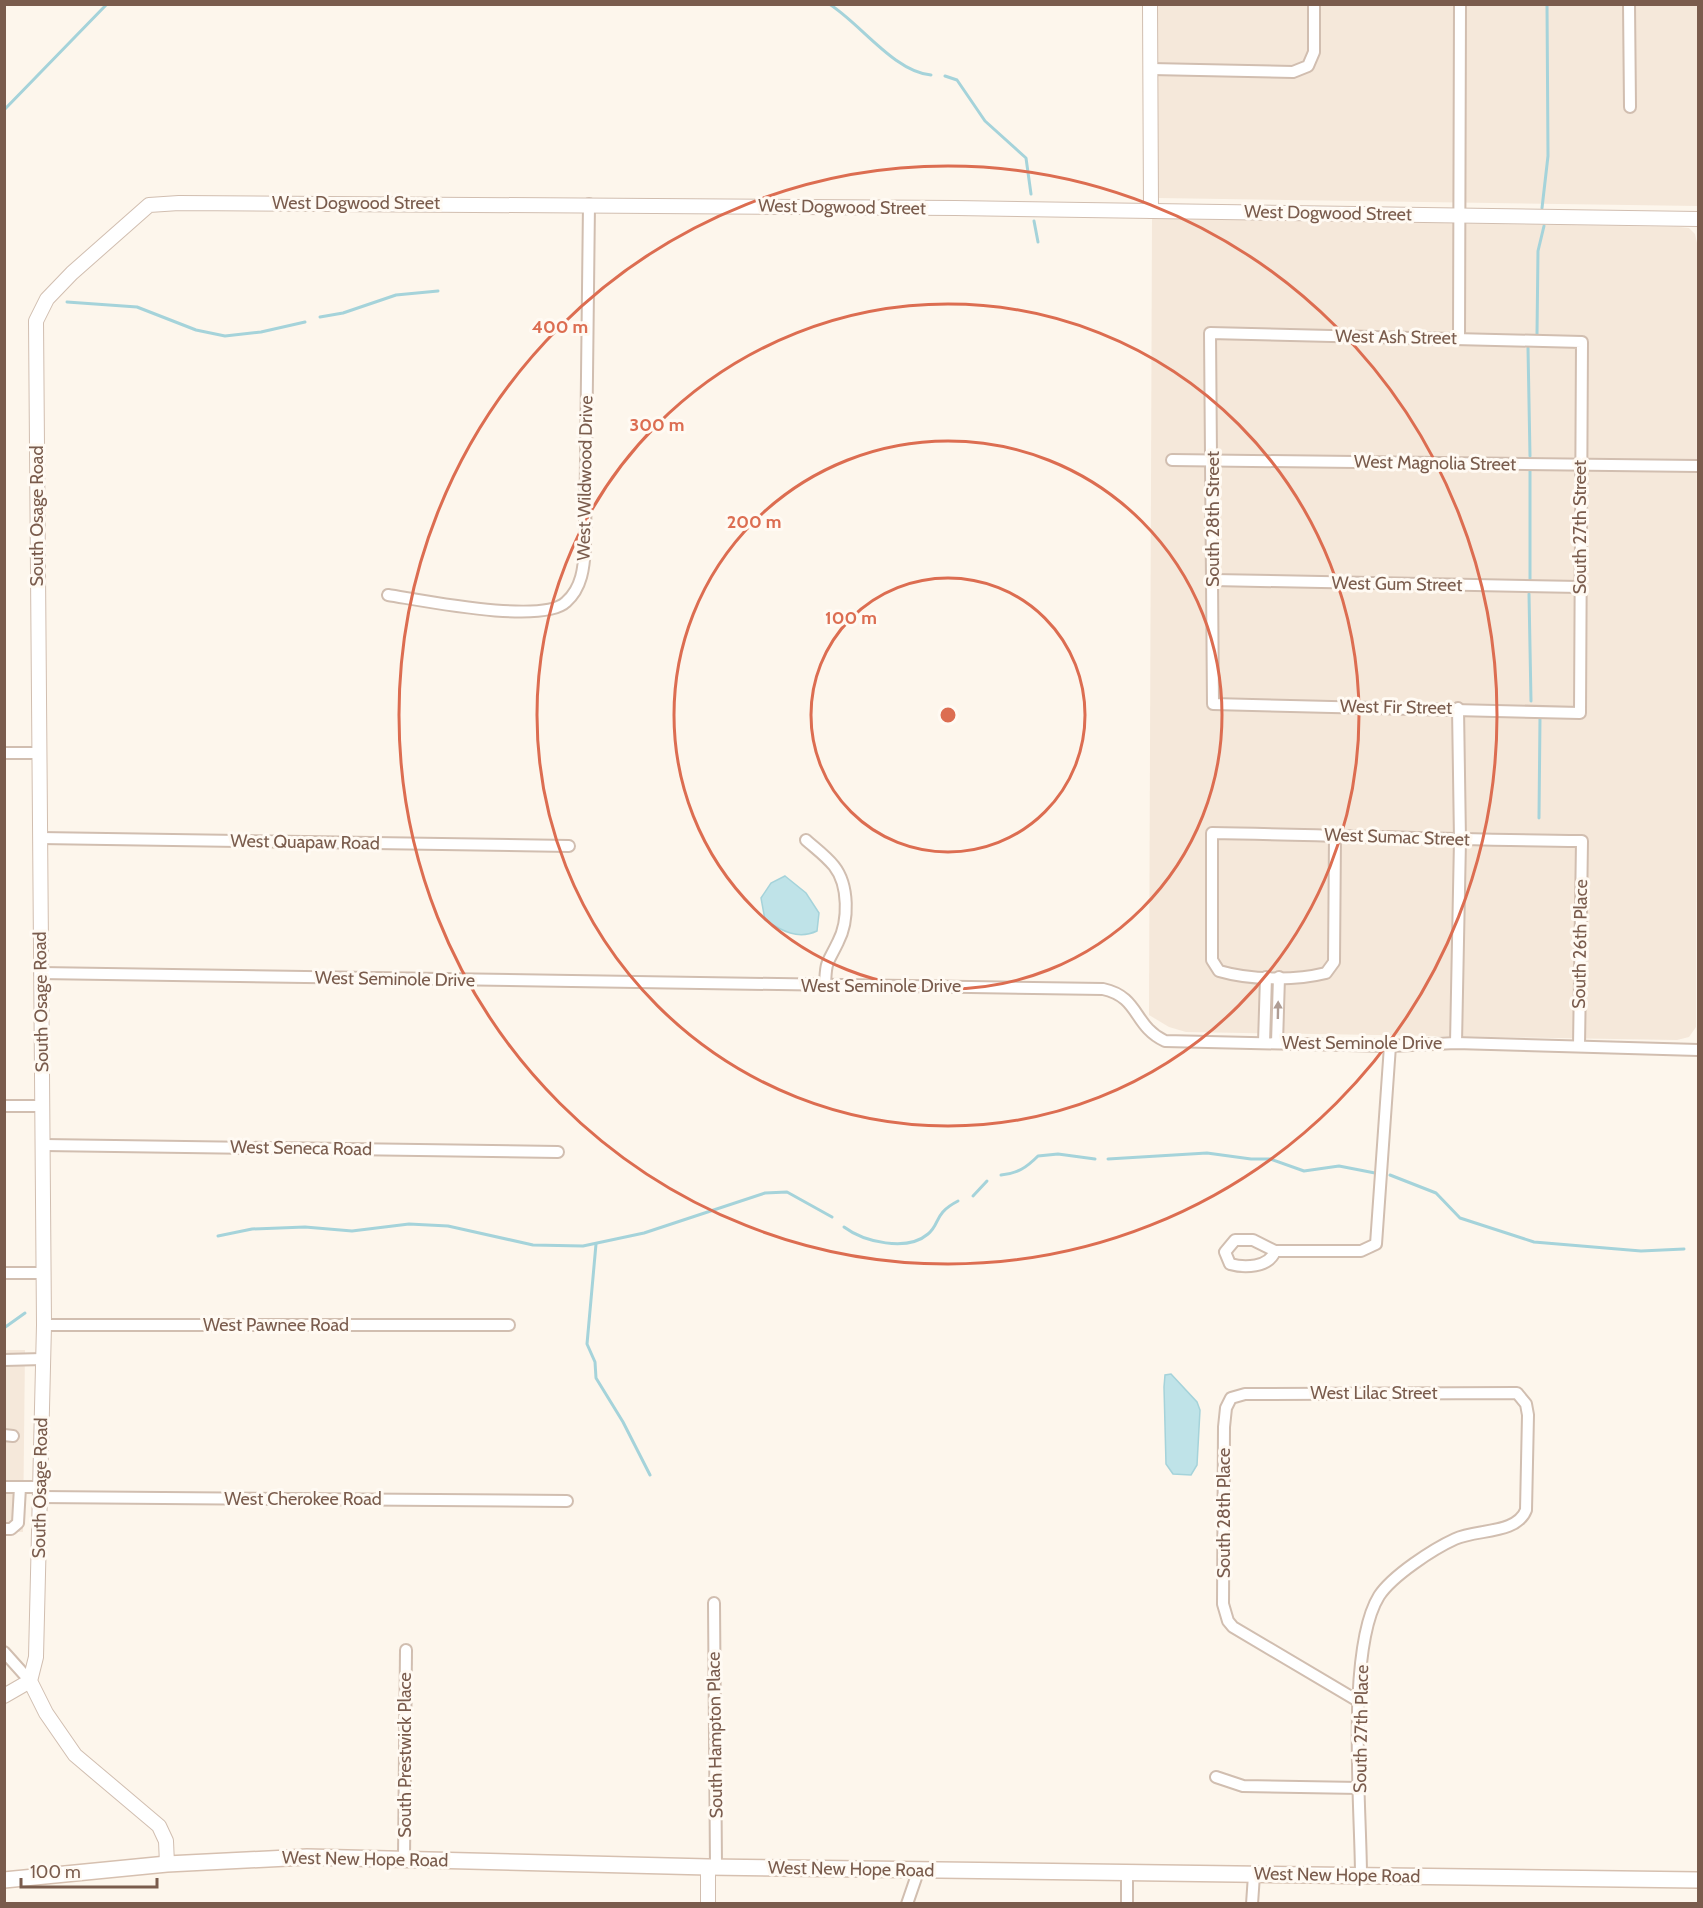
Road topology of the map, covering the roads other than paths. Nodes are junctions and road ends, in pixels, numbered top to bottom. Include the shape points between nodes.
1 (1150, 4) edge
2 (1314, 4) edge
3 (1460, 4) edge
4 (1629, 4) edge
5 (1151, 69) junction
6 (1630, 107) dead end
7 (589, 204) junction
8 (1151, 211) junction
9 (1460, 215) junction
10 (1698, 219) edge
11 (36, 321) joint
12 (1210, 333) joint
13 (1459, 339) junction
14 (1582, 342) joint
15 (1213, 459) junction
16 (1172, 460) dead end
17 (1580, 465) junction
18 (1698, 466) edge
19 (1213, 580) junction
20 (1580, 587) junction
21 (388, 595) dead end
22 (1213, 704) joint
23 (1458, 708) junction
24 (1580, 713) joint
25 (4, 753) edge
26 (39, 753) junction
27 (1335, 835) junction
28 (40, 838) junction
29 (806, 840) dead end
30 (1460, 840) junction
31 (1582, 841) joint
32 (569, 846) dead end
33 (40, 973) junction
34 (1266, 976) junction
35 (1279, 977) junction
36 (825, 986) junction
37 (1264, 1042) junction
38 (1277, 1043) junction
39 (1456, 1043) junction
40 (1390, 1046) junction
41 (1579, 1046) junction
42 (1698, 1050) edge
43 (4, 1106) edge
44 (43, 1106) junction
45 (44, 1145) junction
46 (558, 1152) dead end
47 (1275, 1251) dead end
48 (4, 1273) edge
49 (42, 1274) junction
50 (44, 1325) junction
51 (509, 1325) dead end
52 (43, 1359) junction
53 (4, 1360) edge
54 (1517, 1393) joint
55 (1231, 1398) joint
56 (4, 1487) edge
57 (20, 1487) junction
58 (39, 1492) junction
59 (567, 1501) dead end
60 (4, 1529) edge
61 (714, 1603) dead end
62 (406, 1650) dead end
63 (4, 1652) edge
64 (30, 1681) junction
65 (4, 1696) edge
66 (1358, 1701) junction
67 (1216, 1777) dead end
68 (1360, 1788) junction
69 (404, 1859) junction
70 (167, 1864) junction
71 (712, 1867) junction
72 (920, 1869) junction
73 (1127, 1873) junction
74 (1254, 1875) junction
75 (1361, 1876) junction
76 (4, 1880) edge
77 (1698, 1880) edge
78 (708, 1904) edge
79 (907, 1904) edge
80 (1127, 1904) edge
81 (1252, 1904) edge

1 - 5 street
2 - 5 street via 1314,52 1308,66 1293,72
3 - 9 street
4 - 6 street
5 - 8 street
7 - 8 street, West Dogwood Street
7 - 11 street, West Dogwood Street via 149,205 72,273 47,299
7 - 21 street, West Wildwood Drive via 585,547 579,586 566,603 554,609 531,611 457,607
8 - 9 street, West Dogwood Street
9 - 10 street, West Dogwood Street
9 - 13 street
11 - 26 street, South Osage Road
12 - 13 street, West Ash Street
12 - 15 street, South 28th Street
13 - 14 street, West Ash Street
14 - 17 street, South 27th Street
15 - 16 street, West Magnolia Street
15 - 17 street, West Magnolia Street
15 - 19 street, South 28th Street
17 - 18 street, West Magnolia Street
17 - 20 street, South 27th Street
19 - 20 street, West Gum Street
19 - 22 street, South 28th Street
20 - 24 street, South 27th Street
22 - 23 street, West Fir Street
23 - 24 street, West Fir Street
23 - 30 street
25 - 26 street
26 - 28 street, South Osage Road
27 - 30 street, West Sumac Street
27 - 34 street, West Sumac Street via 1212,833 1212,960 1218,971 1236,976
27 - 35 street via 1334,962 1326,973
28 - 32 street, West Quapaw Road
28 - 33 street, South Osage Road
29 - 36 street via 834,865 843,883 846,916 839,941 826,961
30 - 31 street, West Sumac Street
30 - 39 street
31 - 41 street, South 26th Place
33 - 36 street, West Seminole Drive
33 - 44 street, South Osage Road
34 - 35 street
34 - 37 street
38 -> 35 street
36 - 37 street, West Seminole Drive via 1103,988 1120,992 1151,1034 1165,1041
37 - 38 street, West Seminole Drive
38 - 40 street, West Seminole Drive
39 - 40 street, West Seminole Drive
39 - 41 street, West Seminole Drive
40 - 47 street via 1376,1244 1361,1251
41 - 42 street, West Seminole Drive
43 - 44 street
44 - 45 street, South Osage Road
45 - 46 street, West Seneca Road
45 - 49 street, South Osage Road
48 - 49 street
49 - 50 street, South Osage Road
50 - 51 street, West Pawnee Road
50 - 52 street, South Osage Road
52 - 53 street
52 - 58 street, South Osage Road
54 - 55 street, West Lilac Street via 1245,1394
54 - 66 street, South 27th Place via 1526,1404 1528,1415 1526,1510 1522,1520 1513,1526 1469,1532 1441,1545 1379,1596 1365,1630
55 - 66 street, South 28th Place via 1224,1427 1223,1604 1228,1621
56 - 57 street, West Cherokee Road
57 - 58 street, West Cherokee Road
57 - 60 street via 18,1523
58 - 59 street, West Cherokee Road
58 - 64 street, South Osage Road via 36,1657
61 - 71 street, South Hampton Place
62 - 69 street, South Prestwick Place
63 - 64 street
64 - 65 street
64 - 70 street via 75,1755 159,1826 166,1841
66 - 68 street, South 27th Place
67 - 68 street via 1243,1786
68 - 75 street, South 27th Place
69 - 70 main road, West New Hope Road via 308,1857
69 - 71 main road, West New Hope Road
70 - 76 main road, West New Hope Road
71 - 72 main road, West New Hope Road
71 - 78 street, South Hampton Place
72 - 73 main road, West New Hope Road
72 - 79 street
73 - 74 main road, West New Hope Road
73 - 80 street
74 - 75 main road, West New Hope Road
74 - 81 street
75 - 77 main road, West New Hope Road

